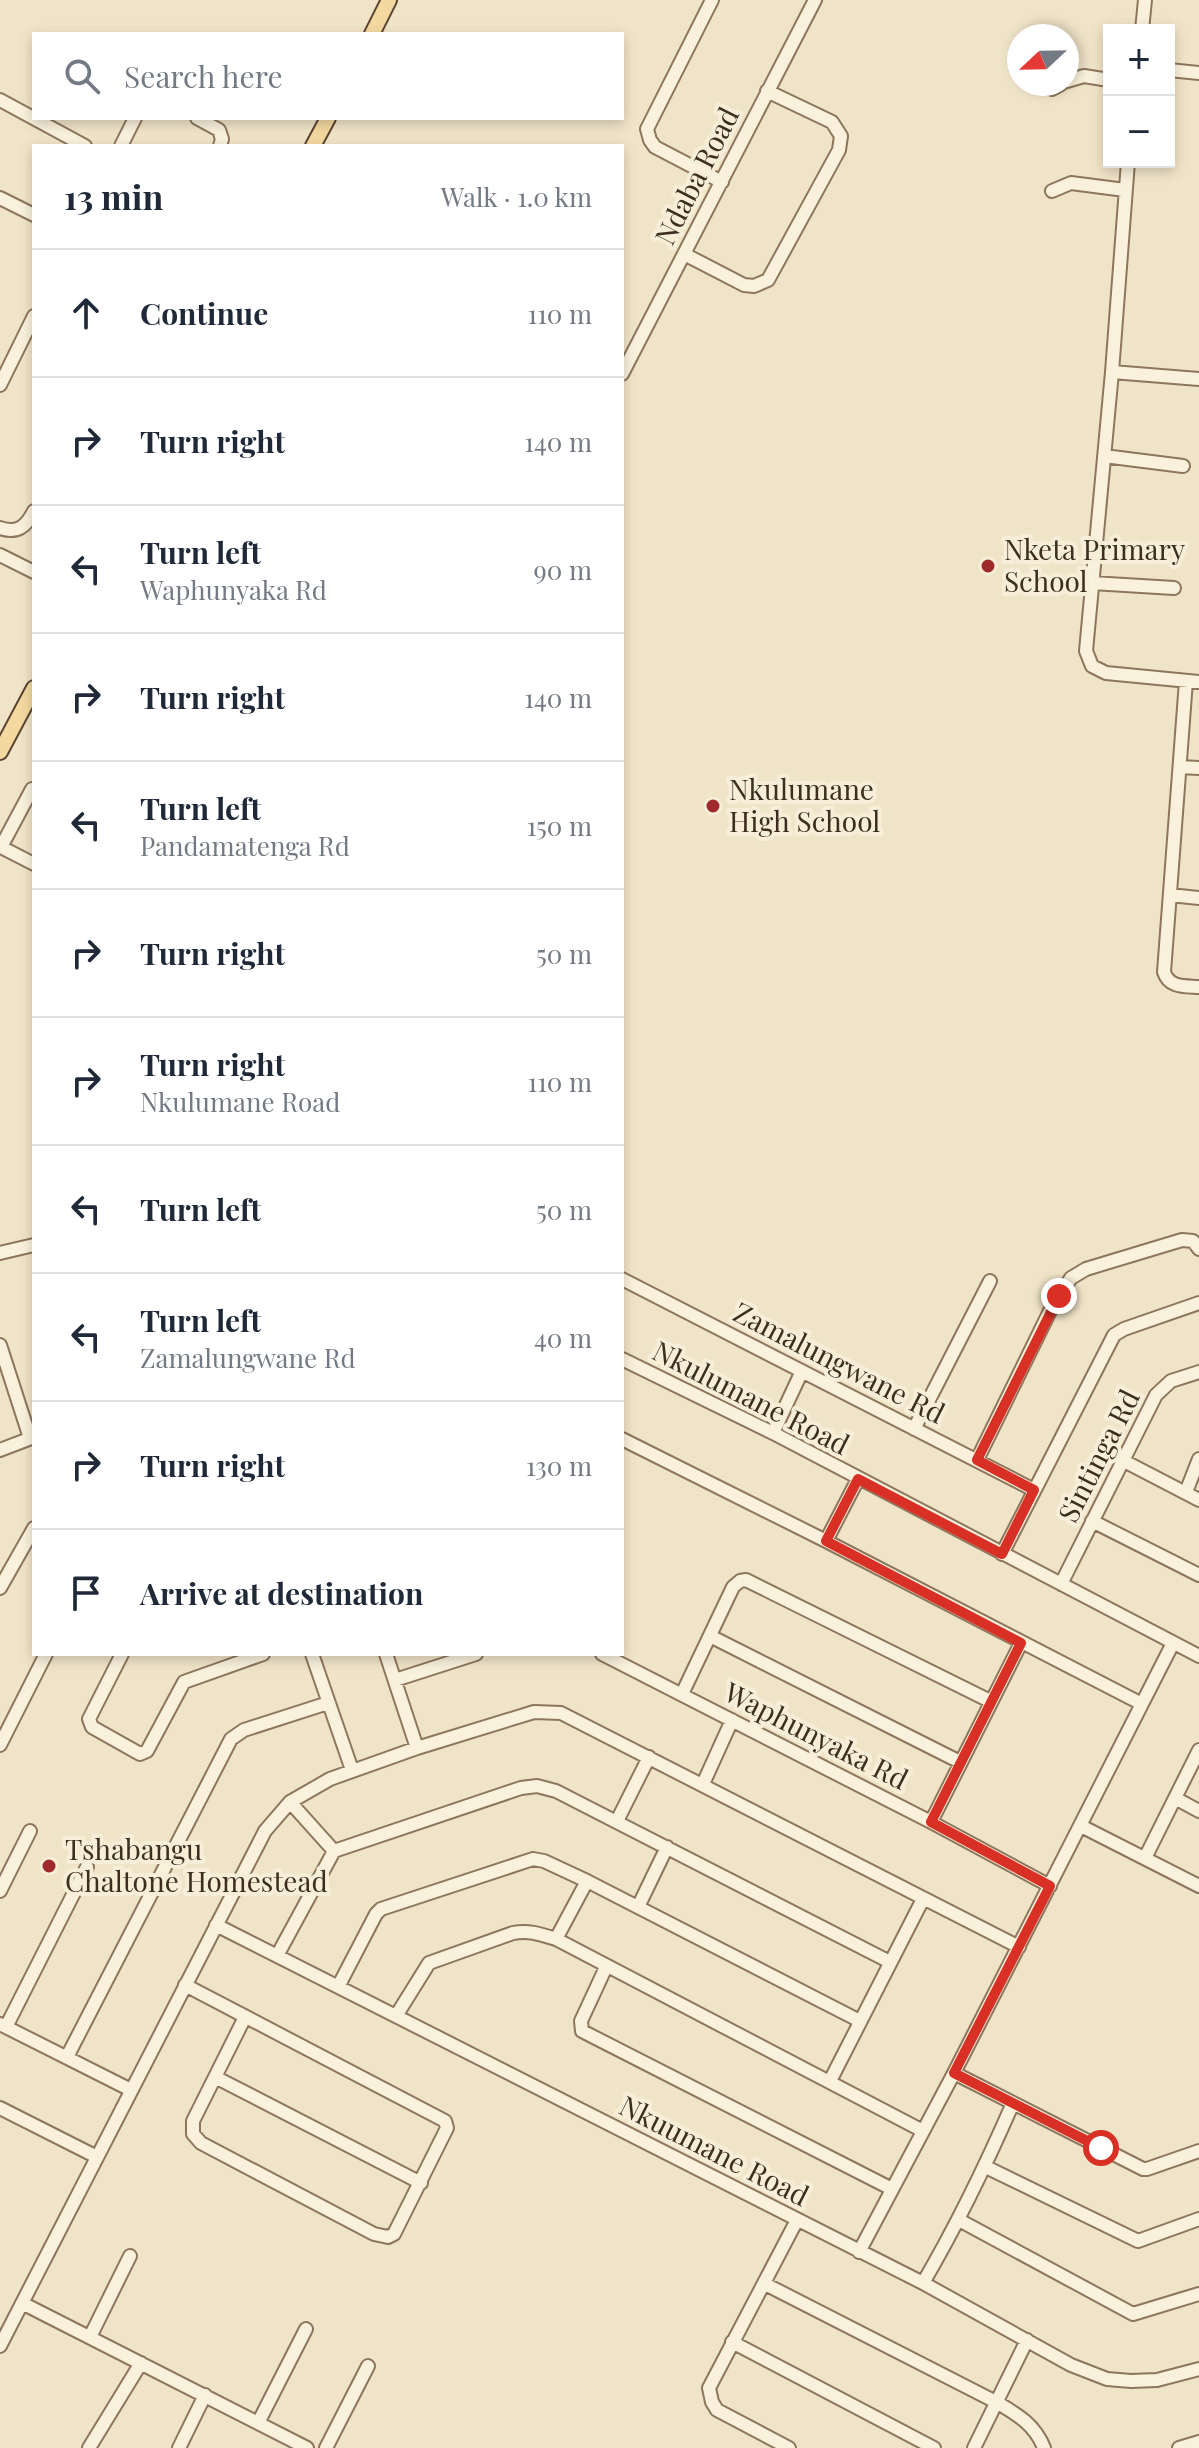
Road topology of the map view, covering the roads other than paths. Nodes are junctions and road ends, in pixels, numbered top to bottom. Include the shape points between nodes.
1 (389, 0) edge
2 (712, 0) edge
3 (815, 0) edge
4 (1145, 0) edge
5 (1143, 24) edge
6 (373, 32) edge
7 (1175, 71) edge
8 (1199, 73) edge
9 (1079, 77) edge
10 (1103, 79) edge
11 (767, 91) junction
12 (0, 100) edge
13 (32, 117) edge
14 (37, 120) edge
15 (134, 120) edge
16 (201, 120) edge
17 (327, 120) edge
18 (81, 144) edge
19 (122, 144) edge
20 (221, 144) edge
21 (314, 144) edge
22 (1127, 168) edge
23 (722, 182) junction
24 (1125, 190) junction
25 (1052, 191) dead end
26 (0, 198) edge
27 (32, 214) edge
28 (684, 254) junction
29 (32, 320) edge
30 (624, 370) edge
31 (1112, 372) junction
32 (1199, 379) edge
33 (0, 385) edge
34 (1104, 456) junction
35 (1183, 466) dead end
36 (32, 514) edge
37 (0, 528) edge
38 (0, 555) edge
39 (32, 571) edge
40 (1092, 583) junction
41 (1174, 588) dead end
42 (1192, 681) edge
43 (32, 692) edge
44 (0, 752) edge
45 (1180, 767) junction
46 (1199, 768) edge
47 (32, 789) edge
48 (0, 847) edge
49 (32, 863) edge
50 (1170, 895) junction
51 (1199, 898) edge
52 (1199, 987) edge
53 (32, 1245) edge
54 (1199, 1249) edge
55 (0, 1253) edge
56 (624, 1280) edge
57 (990, 1281) dead end
58 (1199, 1303) edge
59 (0, 1345) edge
60 (624, 1360) edge
61 (802, 1371) junction
62 (1199, 1372) edge
63 (914, 1429) junction
64 (773, 1433) junction
65 (32, 1438) edge
66 (624, 1440) edge
67 (0, 1450) edge
68 (1199, 1459) edge
69 (977, 1460) junction
70 (1122, 1460) junction
71 (858, 1479) junction
72 (1034, 1490) junction
73 (1186, 1492) junction
74 (1199, 1500) edge
75 (1092, 1521) junction
76 (32, 1531) edge
77 (826, 1541) junction
78 (1002, 1554) junction
79 (4, 1569) edge
80 (1199, 1575) edge
81 (1061, 1584) junction
82 (0, 1588) edge
83 (710, 1636) junction
84 (1021, 1643) junction
85 (1173, 1643) junction
86 (45, 1656) edge
87 (121, 1656) edge
88 (257, 1656) edge
89 (313, 1656) edge
90 (387, 1656) edge
91 (460, 1656) edge
92 (606, 1656) edge
93 (1199, 1656) edge
94 (395, 1680) junction
95 (682, 1694) junction
96 (990, 1701) junction
97 (328, 1703) junction
98 (1142, 1704) junction
99 (732, 1720) junction
100 (0, 1745) edge
101 (417, 1748) junction
102 (1199, 1750) edge
103 (649, 1757) junction
104 (960, 1762) junction
105 (352, 1770) junction
106 (703, 1784) junction
107 (1175, 1798) junction
108 (290, 1802) junction
109 (1199, 1811) edge
110 (617, 1821) junction
111 (931, 1822) junction
112 (1081, 1826) junction
113 (30, 1831) dead end
114 (667, 1847) junction
115 (334, 1851) junction
116 (1145, 1858) junction
117 (87, 1867) dead end
118 (587, 1881) junction
119 (1050, 1886) junction
120 (1199, 1886) edge
121 (0, 1891) edge
122 (923, 1899) junction
123 (638, 1907) junction
124 (216, 1925) junction
125 (556, 1939) junction
126 (1019, 1947) junction
127 (278, 1954) junction
128 (890, 1962) junction
129 (606, 1967) junction
130 (185, 1985) junction
131 (339, 1985) junction
132 (396, 2016) junction
133 (245, 2017) junction
134 (860, 2021) junction
135 (3, 2025) edge
136 (67, 2057) junction
137 (954, 2073) junction
138 (215, 2077) junction
139 (830, 2081) junction
140 (131, 2090) junction
141 (1013, 2103) junction
142 (0, 2108) edge
143 (923, 2131) junction
144 (1199, 2151) edge
145 (97, 2157) junction
146 (986, 2167) junction
147 (421, 2183) junction
148 (892, 2189) junction
149 (1199, 2219) edge
150 (797, 2220) junction
151 (959, 2220) junction
152 (859, 2252) junction
153 (130, 2256) dead end
154 (923, 2283) junction
155 (765, 2284) junction
156 (1199, 2294) edge
157 (22, 2303) junction
158 (306, 2329) dead end
159 (90, 2337) junction
160 (1027, 2340) junction
161 (732, 2342) junction
162 (0, 2346) edge
163 (141, 2363) junction
164 (368, 2366) dead end
165 (1199, 2369) edge
166 (205, 2395) junction
167 (998, 2403) junction
168 (258, 2423) junction
169 (1199, 2442) edge
170 (89, 2448) edge
171 (179, 2448) edge
172 (307, 2448) edge
173 (326, 2448) edge
174 (789, 2448) edge
175 (934, 2448) edge
176 (974, 2448) edge
177 (1044, 2448) edge
178 (1179, 2448) edge

1 - 6 main road
2 - 23 street via 647,129 655,147
3 - 11 street, Ndaba Road
4 - 5 street
7 - 8 street
9 - 10 street
11 - 23 street, Ndaba Road
11 - 28 street via 832,122 841,136 839,150 768,280 744,285
12 - 13 street
14 - 18 street
15 - 19 street
16 - 20 street via 219,130
17 - 21 main road
22 - 24 street
23 - 28 street, Ndaba Road
24 - 25 street via 1071,183
24 - 31 street
26 - 27 street
28 - 30 street, Ndaba Road
29 - 33 street
31 - 32 street
31 - 34 street
34 - 35 street
34 - 40 street
36 - 37 street via 18,530
38 - 39 street
40 - 41 street
40 - 42 street via 1086,651 1092,666 1106,673
42 - 45 street
43 - 44 main road
45 - 46 street
45 - 50 street
47 - 48 street
48 - 49 street
50 - 51 street
50 - 52 street via 1165,978
53 - 55 street
54 - 69 street via 1193,1241 1182,1240 1071,1278
56 - 61 street, Zamalungwane Rd
57 - 63 street
58 - 72 street via 1114,1335
59 - 65 street
60 - 64 street, Nkulumane Road
61 - 63 street, Zamalungwane Rd
61 - 64 street
62 - 70 street, Sintinga Rd via 1160,1389
63 - 69 street, Zamalungwane Rd
64 - 71 street, Nkulumane Road
65 - 67 street
66 - 77 street
68 - 73 street
69 - 72 street, Zamalungwane Rd
70 - 73 street
70 - 75 street, Sintinga Rd
71 - 77 street
71 - 78 street, Nkulumane Road
72 - 78 street
73 - 74 street
75 - 80 street
75 - 81 street, Sintinga Rd
76 - 79 street
77 - 84 street
78 - 81 street, Nkulumane Road
79 - 82 street
81 - 85 street, Nkulumane Road
83 - 95 street
83 - 96 street via 733,1587 751,1581
83 - 104 street
84 - 96 street
84 - 98 street
85 - 93 street, Nkulumane Road
85 - 98 street
86 - 100 street
87 - 88 street via 89,1723 136,1753 147,1751 184,1682
89 - 97 street
90 - 94 street
91 - 94 street
92 - 95 street, Waphunyaka Rd
94 - 101 street
95 - 99 street, Waphunyaka Rd
96 - 104 street
97 - 105 street
97 - 136 street via 251,1727 231,1739
98 - 112 street
99 - 106 street
99 - 111 street, Waphunyaka Rd
101 - 103 street via 552,1711
101 - 105 street
102 - 107 street
103 - 106 street
103 - 110 street
104 - 111 street
105 - 108 street
106 - 122 street
107 - 109 street
107 - 116 street
108 - 115 street
108 - 124 street via 265,1831
110 - 114 street
110 - 115 street via 556,1791 528,1787
111 - 119 street, Waphunyaka Rd
112 - 116 street
112 - 119 street
113 - 121 street
114 - 123 street
114 - 128 street
115 - 127 street
116 - 120 street
117 - 135 street
118 - 123 street
118 - 125 street
118 - 131 street via 533,1859 385,1907 376,1914
119 - 126 street
122 - 126 street
122 - 128 street
123 - 134 street
124 - 127 street, Nkuumane Road
124 - 130 street
125 - 129 street
125 - 132 street via 513,1933 433,1960
126 - 137 street
127 - 131 street, Nkuumane Road
128 - 134 street
129 - 139 street
129 - 148 street via 581,2021 587,2035
130 - 133 street
130 - 140 street
131 - 132 street, Nkuumane Road
132 - 150 street, Nkuumane Road
133 - 138 street
133 - 147 street via 445,2121 447,2128
134 - 139 street
135 - 136 street
136 - 140 street
137 - 141 street
137 - 143 street
138 - 147 street
138 - 147 street via 193,2121 197,2139 374,2234 394,2234
139 - 143 street
140 - 145 street
141 - 144 street via 1143,2169
141 - 146 street
142 - 145 street
143 - 148 street
145 - 157 street
146 - 149 street via 1138,2241
146 - 151 street
148 - 152 street
150 - 152 street, Nkuumane Road
150 - 155 street
151 - 154 street
151 - 156 street via 1133,2314
152 - 154 street, Nkuumane Road
153 - 159 street
154 - 160 street, Nkuumane Road
155 - 161 street
155 - 167 street
157 - 159 street
157 - 162 street
158 - 168 street
159 - 163 street
160 - 165 street, Nkuumane Road via 1107,2379 1157,2380
160 - 167 street
161 - 174 street via 709,2388 712,2402 717,2410
161 - 175 street
163 - 166 street
163 - 170 street
164 - 173 street
166 - 168 street
166 - 171 street
167 - 176 street
167 - 177 street via 1036,2430
168 - 172 street
169 - 178 street

